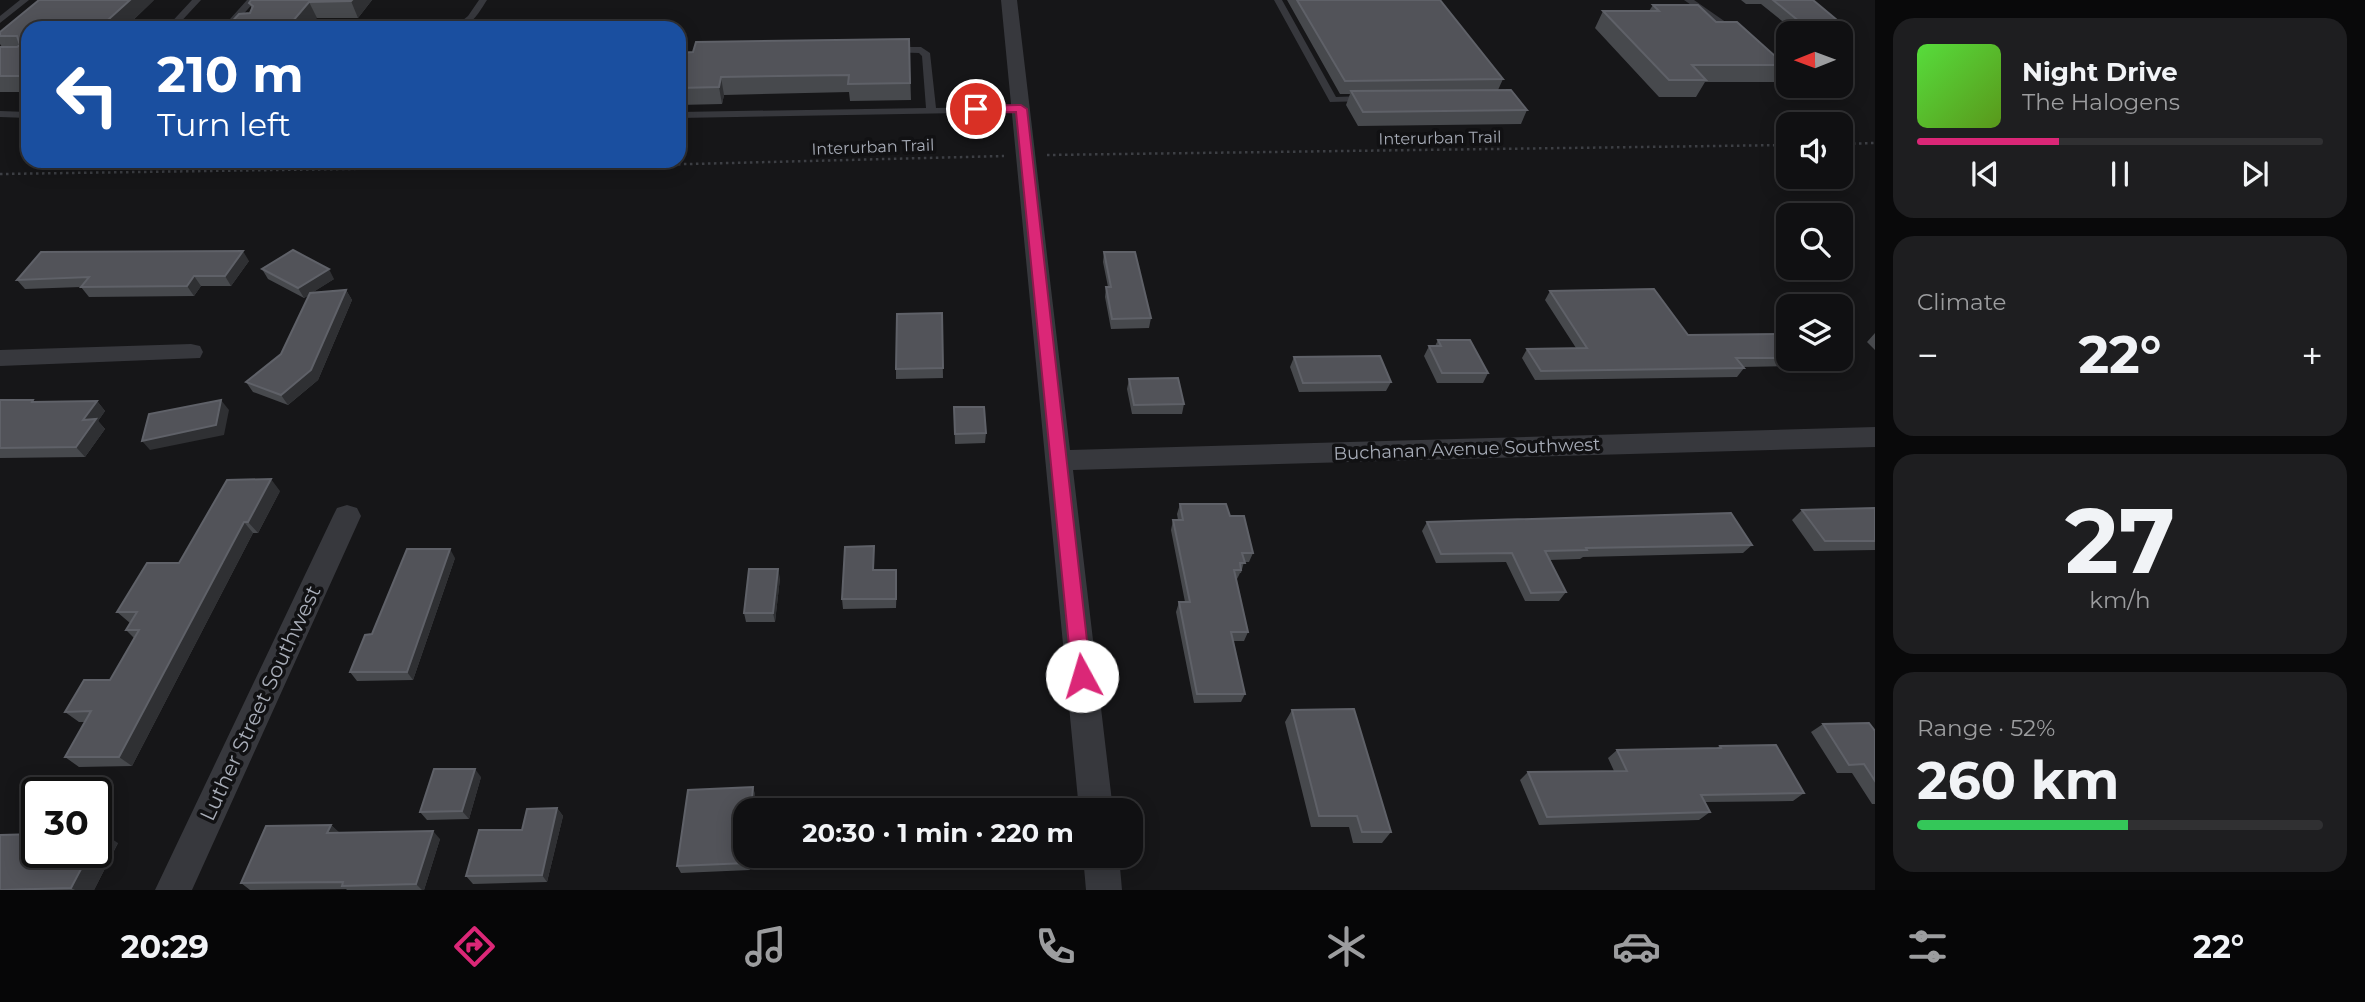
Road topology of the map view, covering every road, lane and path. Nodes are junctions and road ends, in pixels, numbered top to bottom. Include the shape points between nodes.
1 (25, 0) edge
2 (198, 0) edge
3 (483, 0) edge
4 (1009, 0) edge
5 (1278, 0) edge
6 (1688, 0) edge
7 (256, 2) edge
8 (0, 20) edge
9 (177, 21) edge
10 (234, 21) edge
11 (468, 21) edge
12 (1746, 40) edge
13 (880, 51) edge
14 (1763, 56) edge
15 (1776, 68) edge
16 (1374, 99) edge
17 (1021, 109) junction
18 (931, 110) junction
19 (0, 114) edge
20 (21, 115) edge
21 (686, 115) edge
22 (1853, 144) edge
23 (1875, 144) edge
24 (1776, 145) edge
25 (1026, 156) junction
26 (686, 164) edge
27 (415, 168) edge
28 (0, 174) edge
29 (191, 352) dead end
30 (0, 358) edge
31 (1875, 437) edge
32 (1058, 460) junction
33 (347, 516) dead end
34 (1095, 798) edge
35 (1102, 868) edge
36 (173, 890) edge
37 (1104, 890) edge

1 - 8 lane
2 - 9 lane
3 - 11 lane
4 - 17 street
5 - 16 lane via 1333,100
6 - 12 lane
7 - 10 lane
13 - 18 lane via 920,50 927,55
14 - 15 lane
17 - 18 lane
17 - 25 street
18 - 21 lane
19 - 20 lane
22 - 23 path
24 - 25 path, Interurban Trail
25 - 26 path, Interurban Trail
25 - 32 street
27 - 28 path, Interurban Trail
29 - 30 street
31 - 32 street, Buchanan Avenue Southwest
32 - 34 street
33 - 36 street, Luther Street Southwest
35 - 37 street

